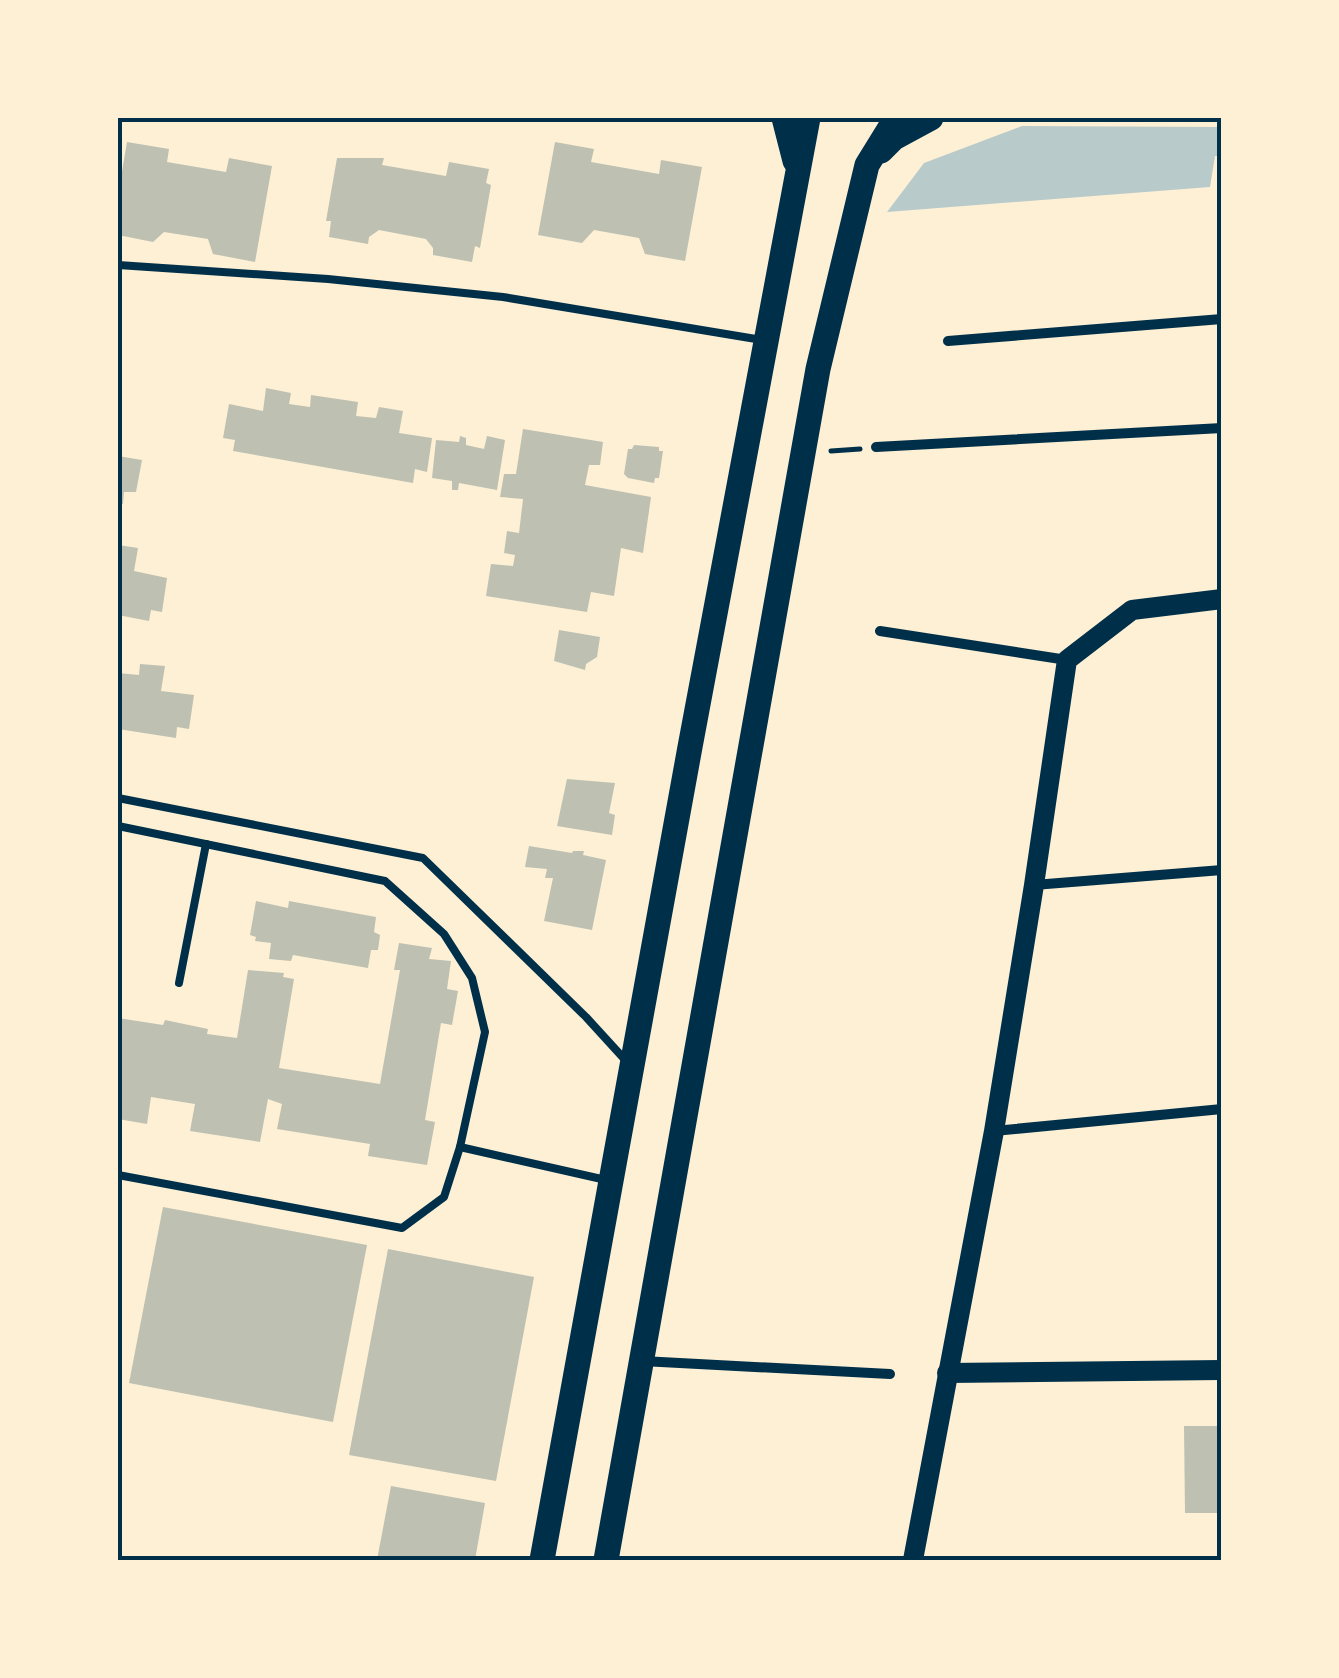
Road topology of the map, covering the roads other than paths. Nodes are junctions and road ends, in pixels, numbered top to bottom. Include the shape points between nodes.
1 (784, 118) edge
2 (808, 118) edge
3 (896, 118) edge
4 (931, 118) edge
5 (867, 165) junction
6 (798, 176) junction
7 (118, 265) edge
8 (1222, 320) edge
9 (766, 341) junction
10 (948, 341) dead end
11 (1222, 428) edge
12 (876, 447) road end
13 (1222, 599) edge
14 (880, 631) dead end
15 (1067, 660) junction
16 (118, 798) edge
17 (118, 826) edge
18 (206, 844) junction
19 (1222, 870) edge
20 (1034, 885) junction
21 (179, 983) dead end
22 (631, 1066) junction
23 (1222, 1109) edge
24 (994, 1131) junction
25 (460, 1147) junction
26 (118, 1175) edge
27 (610, 1181) junction
28 (642, 1361) junction
29 (1222, 1370) edge
30 (947, 1372) junction
31 (890, 1374) dead end
32 (542, 1560) edge
33 (606, 1560) edge
34 (913, 1560) edge

1 - 6 main road
2 - 6 main road
3 - 5 main road
4 - 5 main road via 894,138
5 - 28 main road via 818,369
6 - 9 main road
7 - 9 lane via 503,297
8 - 10 street
9 - 22 main road
11 - 12 street
13 - 15 main road via 1132,610
14 - 15 street
15 - 20 main road
16 - 22 lane via 424,858
17 - 18 lane
18 - 21 lane
18 - 25 lane via 385,881 444,934 472,978 484,1032
19 - 20 street
20 - 24 main road
22 - 27 main road
23 - 24 street
24 - 30 main road
25 - 26 lane via 444,1196 402,1228
25 - 27 lane
27 - 32 main road
28 - 31 street
28 - 33 main road
29 - 30 main road
30 - 34 main road

